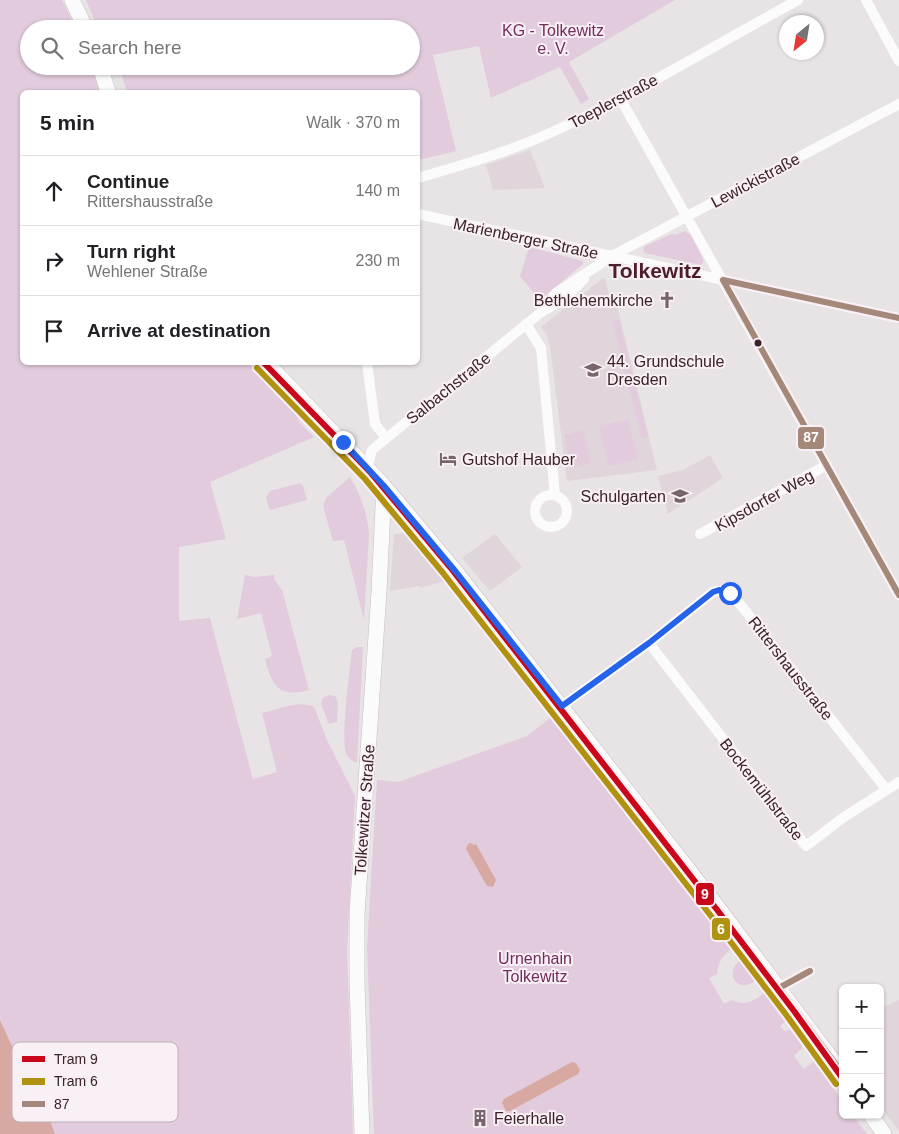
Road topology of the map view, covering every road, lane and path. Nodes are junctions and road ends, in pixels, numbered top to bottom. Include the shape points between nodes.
1 (72, 0) edge
2 (798, 0) edge
3 (866, 0) edge
4 (82, 20) edge
5 (899, 61) edge
6 (103, 75) edge
7 (107, 90) edge
8 (620, 98) junction
9 (899, 104) edge
10 (420, 177) edge
11 (420, 214) edge
12 (687, 216) junction
13 (612, 256) junction
14 (723, 280) junction
15 (899, 318) edge
16 (526, 324) junction
17 (269, 365) edge
18 (366, 365) edge
19 (386, 438) junction
20 (827, 465) junction
21 (370, 470) junction
22 (384, 486) junction
23 (555, 495) dead end
24 (700, 534) dead end
25 (899, 596) edge
26 (649, 643) junction
27 (562, 706) junction
28 (899, 782) edge
29 (886, 789) junction
30 (810, 971) dead end
31 (779, 988) junction
32 (839, 1069) edge
33 (874, 1119) edge
34 (362, 1134) edge
35 (884, 1134) edge

1 - 4 main road
2 - 8 street, Toeplerstraße
3 - 5 street
6 - 7 main road
8 - 10 street, Toeplerstraße via 509,150
8 - 12 street
9 - 12 street, Lewickistraße
11 - 13 street, Marienberger Straße
12 - 13 street, Lewickistraße
12 - 14 street
13 - 14 street, Marienberger Straße
13 - 16 street, Salbachstraße via 556,294
14 - 15 street, Marienberger Straße
14 - 20 street
16 - 19 street, Salbachstraße
16 - 23 street via 541,348
17 - 21 main road
18 - 19 street via 375,424
19 - 21 street, Salbachstraße via 372,450
20 - 24 street, Kipsdorfer Weg
20 - 25 street
21 - 22 main road
22 - 27 main road
22 - 34 main road, Tolkewitzer Straße via 357,914
26 - 27 street, Rittershausstraße
26 - 29 street, Rittershausstraße via 713,592 730,593
26 - 29 street, Bockemühlstraße via 806,846
27 - 31 main road
28 - 29 street, Bockemühlstraße
30 - 31 street
31 - 32 main road
33 - 35 main road

